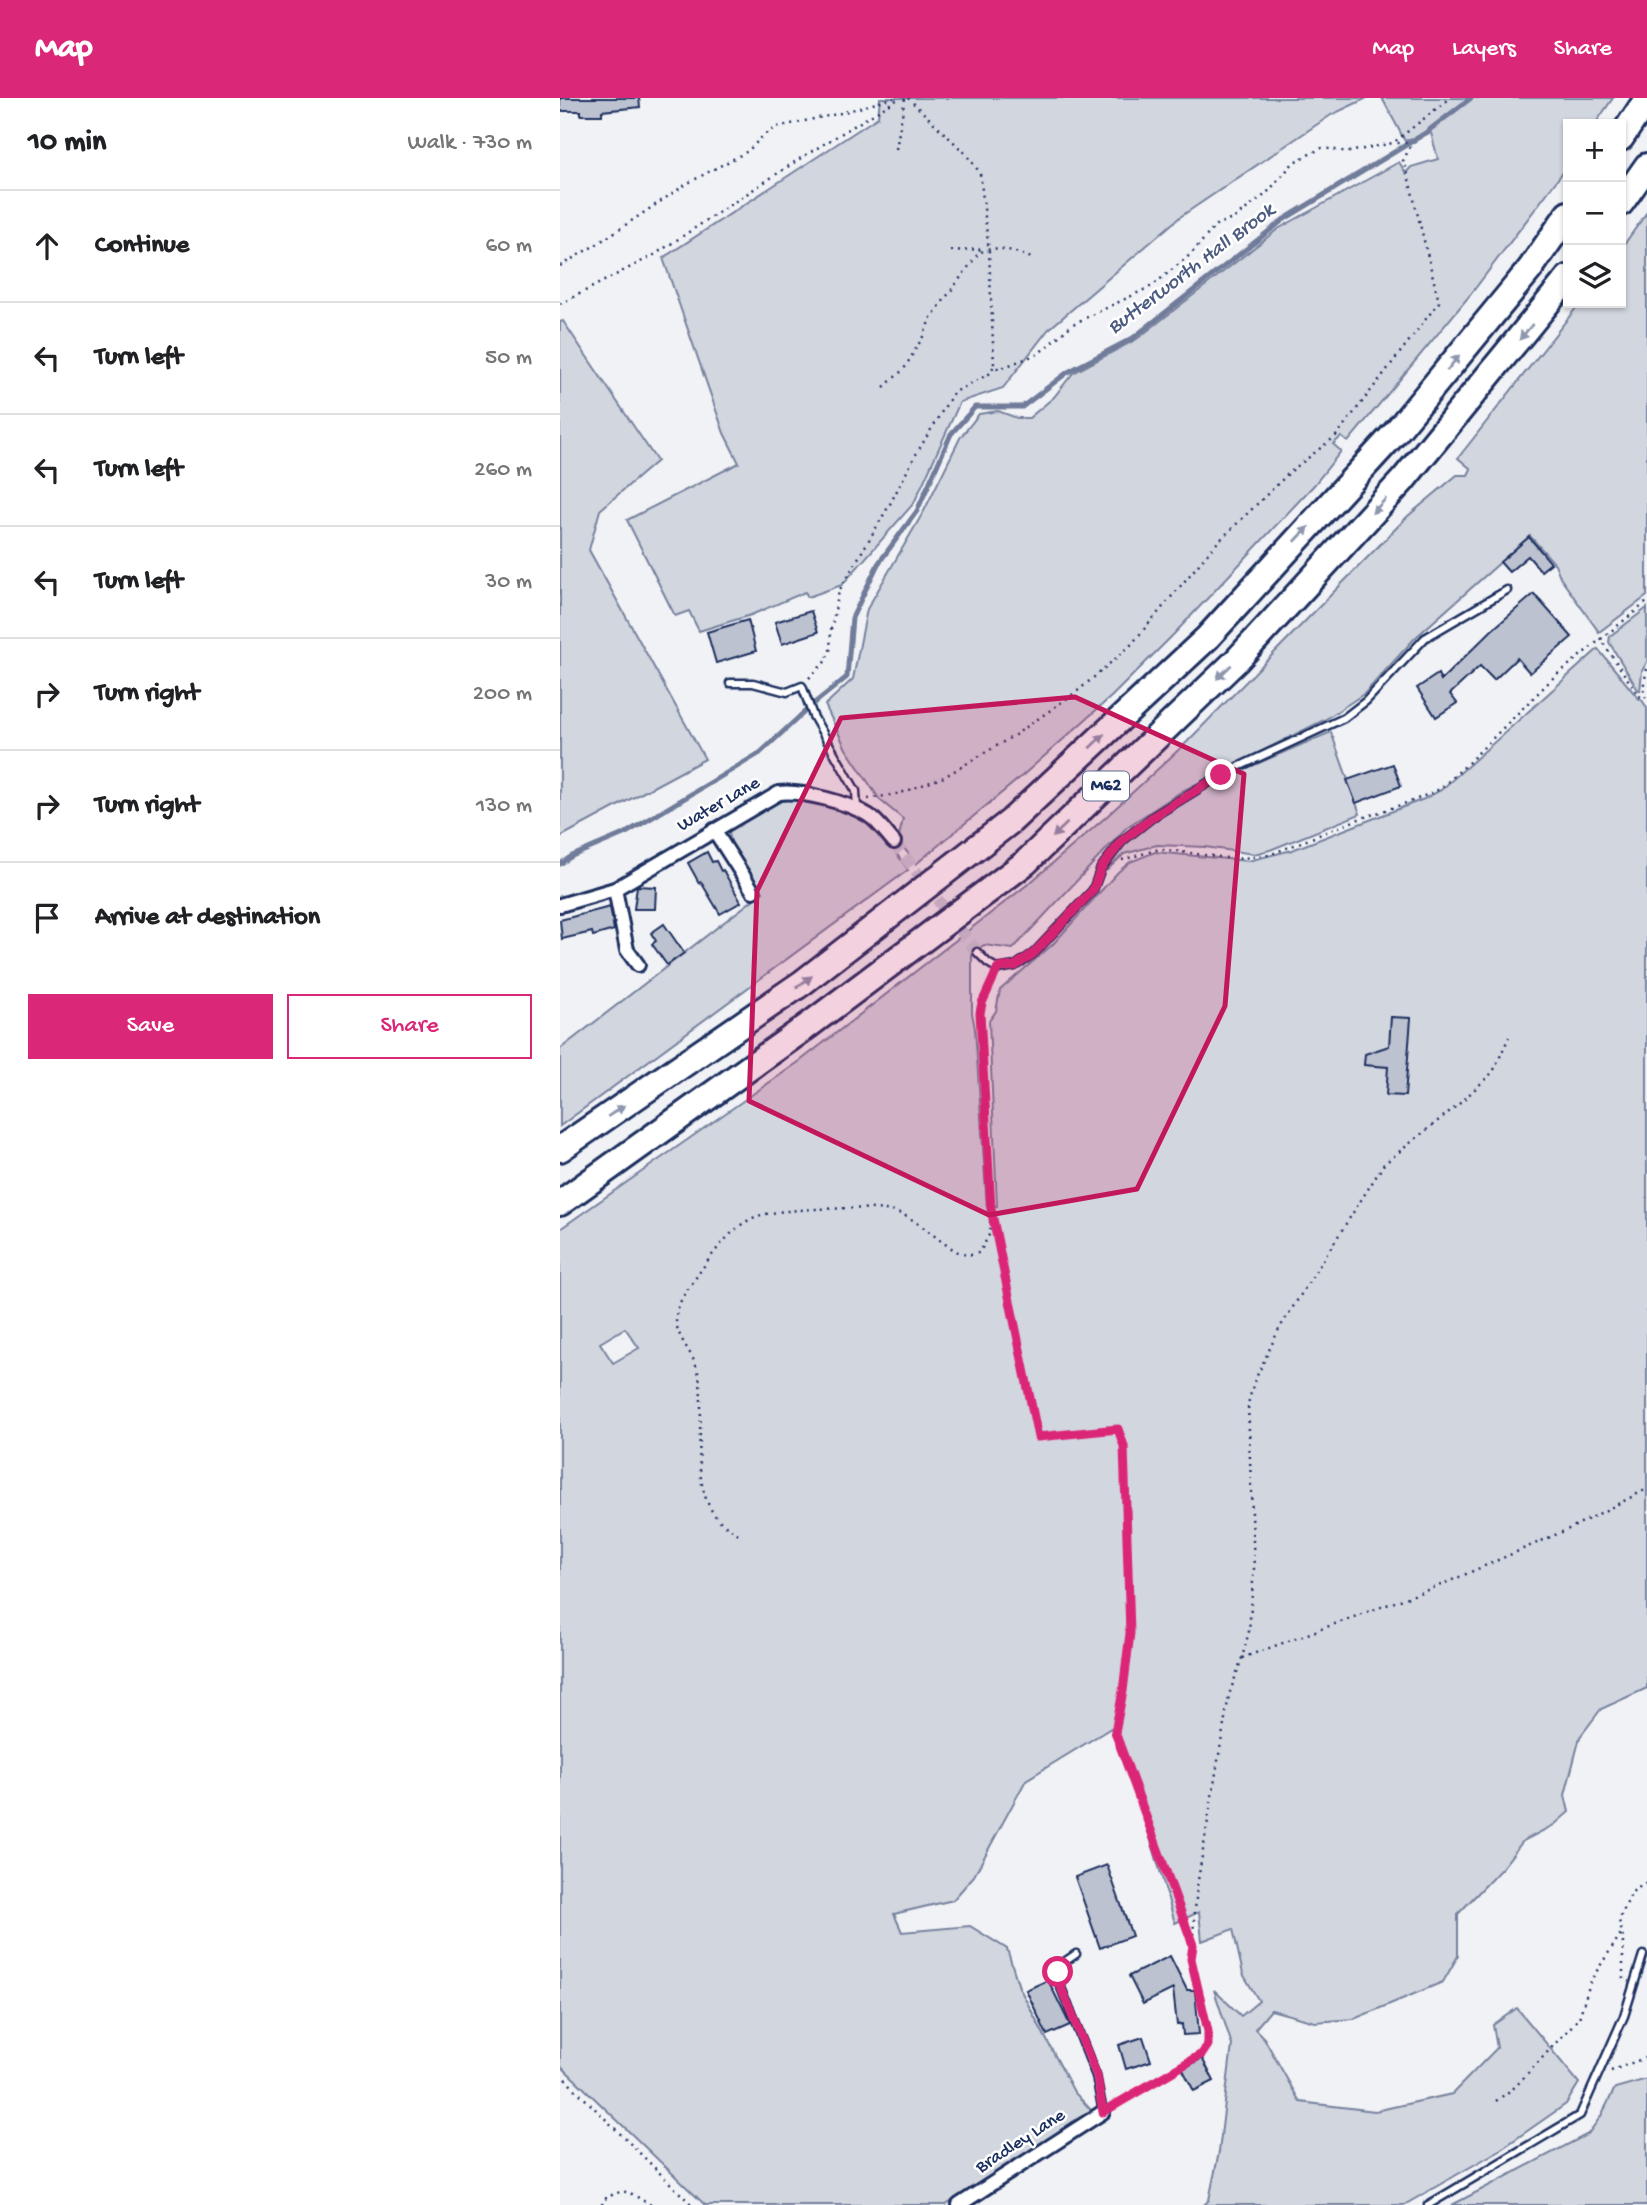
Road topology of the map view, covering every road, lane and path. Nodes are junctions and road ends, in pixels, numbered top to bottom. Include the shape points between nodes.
1 (894, 98) edge
2 (904, 98) edge
3 (1450, 98) edge
4 (1647, 99) edge
5 (1626, 130) edge
6 (1393, 143) junction
7 (896, 149) dead end
8 (1647, 166) edge
9 (1626, 197) edge
10 (1563, 221) edge
11 (988, 250) junction
12 (951, 251) dead end
13 (981, 253) junction
14 (1031, 258) dead end
15 (560, 266) edge
16 (1563, 286) edge
17 (560, 304) edge
18 (994, 366) junction
19 (884, 387) dead end
20 (1507, 590) dead end
21 (1647, 602) edge
22 (1600, 638) junction
23 (1647, 669) edge
24 (730, 683) dead end
25 (802, 686) junction
26 (1644, 698) junction
27 (1647, 703) edge
28 (857, 805) junction
29 (714, 830) junction
30 (894, 842) tunnel mouth
31 (1122, 860) dead end
32 (615, 889) junction
33 (753, 891) dead end
34 (560, 905) edge
35 (977, 952) tunnel mouth
36 (638, 965) dead end
37 (998, 968) junction
38 (1509, 1037) dead end
39 (560, 1149) edge
40 (560, 1203) edge
41 (991, 1209) junction
42 (1647, 1489) edge
43 (738, 1534) dead end
44 (1242, 1658) junction
45 (1647, 1882) edge
46 (1622, 1932) junction
47 (1193, 1945) junction
48 (1076, 1954) dead end
49 (1643, 1955) dead end
50 (1630, 1998) junction
51 (1647, 2057) edge
52 (1601, 2071) junction
53 (560, 2074) edge
54 (1496, 2101) dead end
55 (1103, 2112) junction
56 (602, 2205) edge
57 (652, 2205) edge
58 (692, 2205) edge
59 (959, 2205) edge
60 (1428, 2205) edge

1 - 15 path via 777,127 748,151 688,183
2 - 7 path
2 - 11 path via 967,154 980,173
2 - 17 path via 804,156 654,255
3 - 6 path
4 - 5 highway
6 - 18 path via 1349,152 1322,148 1294,162 1266,194 1233,219 1217,224 1191,254 1152,286 1073,324 1038,354 999,369
6 - 28 path via 1410,147 1403,161 1439,302 1336,436 1290,472 1215,545 1130,646 1079,690 944,776
8 - 9 highway
39 -> 10 highway, M62 via 803,983 1011,821 1207,638 1386,444 1530,269
11 - 13 path
11 - 14 path via 1015,251
11 - 18 path
12 - 13 path via 979,248
13 - 19 path via 930,319 904,369
16 -> 40 highway, M62 via 1403,480 1236,661 1025,863
18 - 25 path via 989,374 953,393 915,456 839,591 830,652
20 - 37 lane via 1425,638 1344,718 1221,775 1154,816 1122,841 1101,868 1093,890 1034,953 1015,966
21 - 22 path
22 - 26 path
22 - 31 path via 1440,789 1269,855 1235,859 1159,849
23 - 26 path
24 - 25 lane via 753,683 787,692
25 - 28 lane via 813,716 856,791
26 - 27 path
28 - 29 street, Water Lane via 791,791 779,793
28 - 30 street, Water Lane
29 - 32 street, Water Lane
29 - 33 street
32 - 34 street, Water Lane
32 - 36 street via 627,950
35 - 37 lane
37 - 41 path via 980,1013
38 - 44 path via 1493,1072 1384,1164 1279,1329 1254,1382 1248,1404 1254,1569
41 - 43 path via 986,1244 971,1255 960,1253 920,1224 894,1212 865,1208 771,1212 754,1218 738,1228 705,1265 683,1296 676,1321 699,1376 702,1484 714,1515
41 - 47 path via 1038,1437 1118,1429 1124,1446 1130,1633 1115,1732
42 - 44 path via 1572,1528 1441,1585
44 - 47 path via 1229,1695 1210,1803
45 - 46 path via 1632,1892 1625,1905 1619,1920
46 - 50 path via 1623,1987
46 - 54 path via 1591,1980 1579,2018 1515,2087
47 - 55 path via 1191,1959 1208,2045 1202,2054
48 - 55 lane via 1060,1965 1058,1980 1097,2076
49 - 50 lane
50 - 52 lane
51 - 52 path via 1616,2071
52 - 60 lane via 1580,2115
53 - 58 path
55 - 59 street, Bradley Lane
56 - 57 path via 603,2200 626,2190

